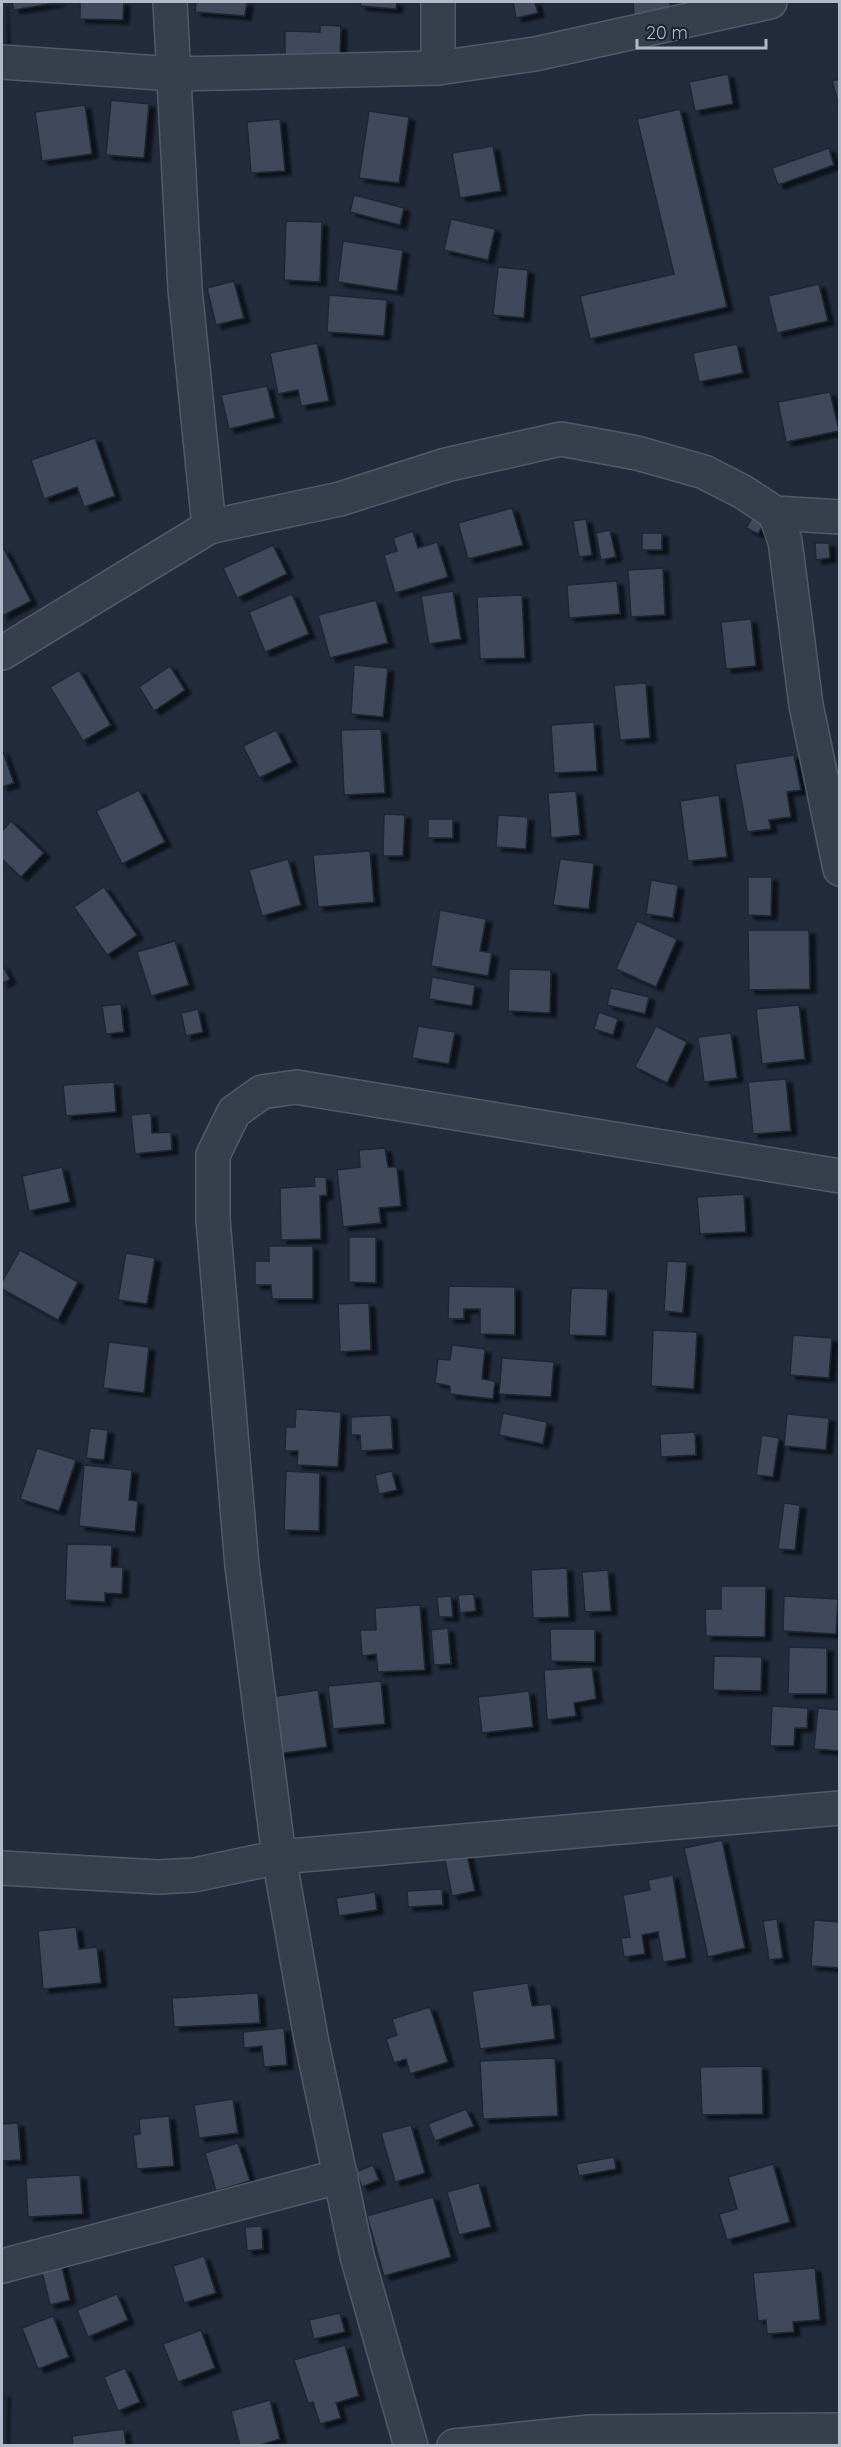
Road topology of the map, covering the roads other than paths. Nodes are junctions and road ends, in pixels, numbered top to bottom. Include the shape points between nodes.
1 (170, 2) edge
2 (438, 2) edge
3 (770, 2) edge
4 (2, 62) edge
5 (438, 68) junction
6 (174, 74) junction
7 (775, 513) junction
8 (840, 517) edge
9 (208, 527) junction
10 (2, 652) edge
11 (840, 869) edge
12 (840, 1176) edge
13 (840, 1808) edge
14 (279, 1857) junction
15 (2, 1868) edge
16 (340, 2176) junction
17 (2, 2266) edge
18 (840, 2430) edge
19 (411, 2445) edge
20 (454, 2445) edge

1 - 6 street
2 - 5 street
3 - 5 street via 535,54
4 - 6 street
5 - 6 street
6 - 9 street via 185,289
7 - 8 street
7 - 9 street via 704,472 637,453 561,439 446,465 340,500
7 - 11 street via 785,541 806,705
9 - 10 street
12 - 14 street via 296,1087 262,1092 234,1112 213,1155 213,1219 242,1566
13 - 14 street
14 - 15 street via 194,1875 158,1877
14 - 16 street
16 - 17 street
16 - 19 street via 357,2256
18 - 20 street via 590,2432

